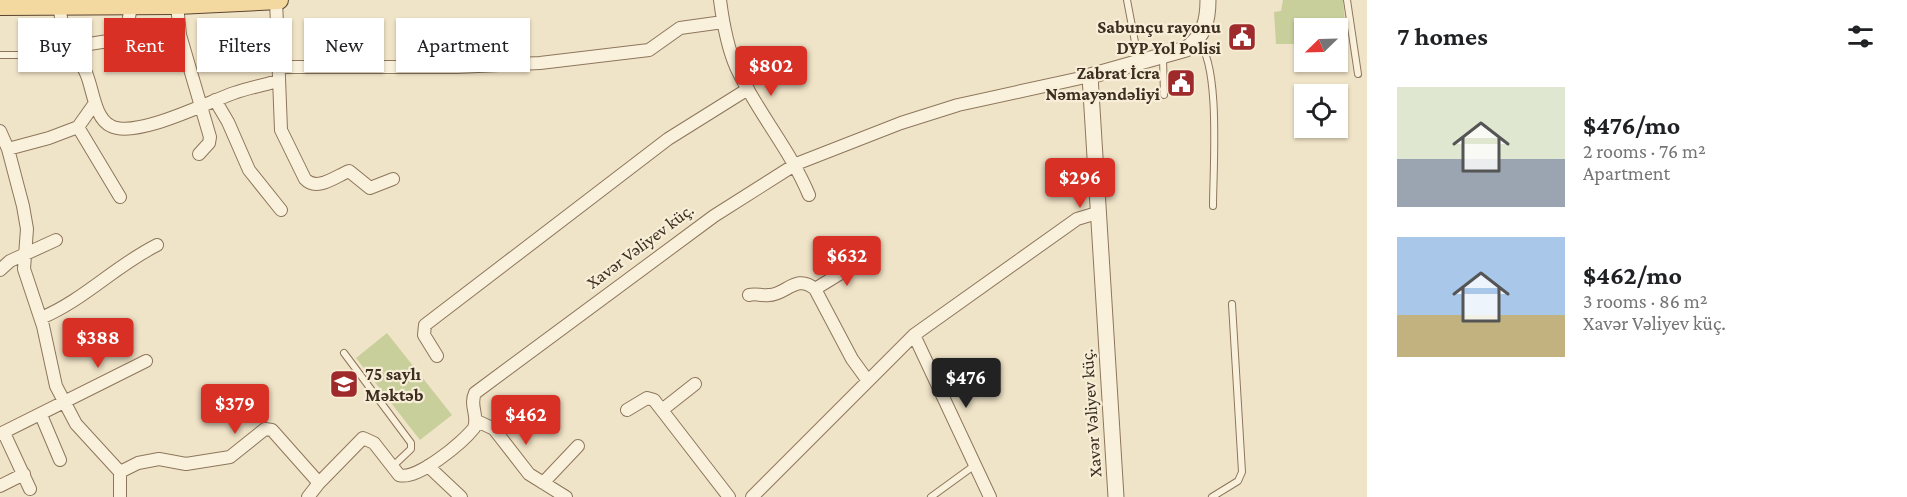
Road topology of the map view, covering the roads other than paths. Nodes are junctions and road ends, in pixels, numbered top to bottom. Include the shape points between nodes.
1 (277, 0) edge
2 (720, 0) edge
3 (1127, 0) edge
4 (1208, 0) edge
5 (1347, 0) edge
6 (177, 5) junction
7 (0, 6) edge
8 (60, 6) junction
9 (131, 6) junction
10 (61, 18) edge
11 (278, 18) edge
12 (723, 22) junction
13 (1198, 41) junction
14 (92, 43) edge
15 (0, 55) edge
16 (18, 55) edge
17 (1162, 58) junction
18 (1139, 63) junction
19 (292, 67) edge
20 (85, 72) edge
21 (279, 72) edge
22 (1358, 74) dead end
23 (1090, 76) junction
24 (278, 81) junction
25 (748, 89) junction
26 (1164, 95) dead end
27 (215, 99) junction
28 (95, 103) junction
29 (201, 107) junction
30 (78, 127) junction
31 (0, 131) edge
32 (8, 149) junction
33 (199, 154) dead end
34 (796, 164) junction
35 (393, 179) dead end
36 (809, 195) dead end
37 (120, 197) dead end
38 (1213, 206) dead end
39 (281, 210) dead end
40 (1097, 213) junction
41 (56, 240) dead end
42 (157, 245) dead end
43 (24, 254) junction
44 (864, 259) dead end
45 (0, 270) edge
46 (814, 289) junction
47 (749, 295) dead end
48 (1232, 304) dead end
49 (41, 318) junction
50 (914, 335) junction
51 (344, 353) dead end
52 (437, 356) dead end
53 (146, 362) dead end
54 (868, 381) junction
55 (695, 384) dead end
56 (63, 403) junction
57 (627, 410) dead end
58 (662, 410) junction
59 (41, 415) junction
60 (477, 421) junction
61 (2, 433) edge
62 (578, 446) dead end
63 (60, 460) dead end
64 (975, 465) junction
65 (428, 466) junction
66 (391, 467) junction
67 (120, 471) junction
68 (24, 474) junction
69 (319, 483) junction
70 (543, 483) junction
71 (0, 486) edge
72 (30, 489) dead end
73 (758, 494) edge
74 (120, 497) edge
75 (308, 497) edge
76 (461, 497) edge
77 (567, 497) edge
78 (729, 497) edge
79 (931, 497) edge
80 (990, 497) edge
81 (1116, 497) edge
82 (1212, 497) edge

1 - 6 main road
1 - 11 street
2 - 12 street
3 - 18 lane
4 - 13 street via 1204,30
5 - 22 lane
6 - 9 main road
6 - 29 street via 180,35
7 - 8 main road
8 - 9 main road
8 - 10 street
9 - 14 street via 126,35
12 - 19 street via 680,28 649,50 540,63
12 - 25 street via 736,67
13 - 17 street, Xavər Vəliyev küç.
13 - 38 lane via 1208,58 1213,110
15 - 16 lane
17 - 18 street, Xavər Vəliyev küç.
17 - 26 lane
18 - 23 street, Xavər Vəliyev küç.
20 - 28 street
21 - 24 street
23 - 34 street, Xavər Vəliyev küç. via 958,105
23 - 40 street, Xavər Vəliyev küç.
24 - 27 street
24 - 35 street via 281,130 310,184 317,185 349,171 370,188
25 - 34 street
25 - 52 street via 668,140 425,326 424,335
27 - 29 street
27 - 39 street via 249,170
28 - 29 street via 105,122 123,129
28 - 30 street
29 - 33 street via 210,137
30 - 32 street
30 - 37 street
31 - 32 street
32 - 43 street via 27,229
34 - 36 street
34 - 60 street, Xavər Vəliyev küç. via 714,216 476,393 472,407
40 - 50 street via 1069,224
40 - 81 street, Xavər Vəliyev küç.
41 - 43 street
42 - 49 street via 133,256 75,302
43 - 45 street
43 - 49 street via 24,269
44 - 46 street
46 - 47 street via 800,283 770,296
46 - 54 street
48 - 82 lane via 1242,472 1238,481
49 - 56 street
50 - 54 street
50 - 64 street
51 - 66 lane via 411,443 411,448
53 - 56 street
54 - 73 street
55 - 58 street
56 - 59 street
56 - 67 street via 76,424
57 - 58 street via 647,398
58 - 78 street
59 - 61 street
59 - 63 street
60 - 65 street via 467,437
60 - 70 street via 494,429 529,474
61 - 68 street
62 - 70 street
64 - 79 lane
64 - 80 street
65 - 66 street via 403,477
65 - 76 street
66 - 69 street via 374,442 363,438
67 - 69 street via 159,459 186,464 230,457 265,429 272,430
67 - 74 street
68 - 71 street
68 - 72 street
69 - 75 street
70 - 77 street

